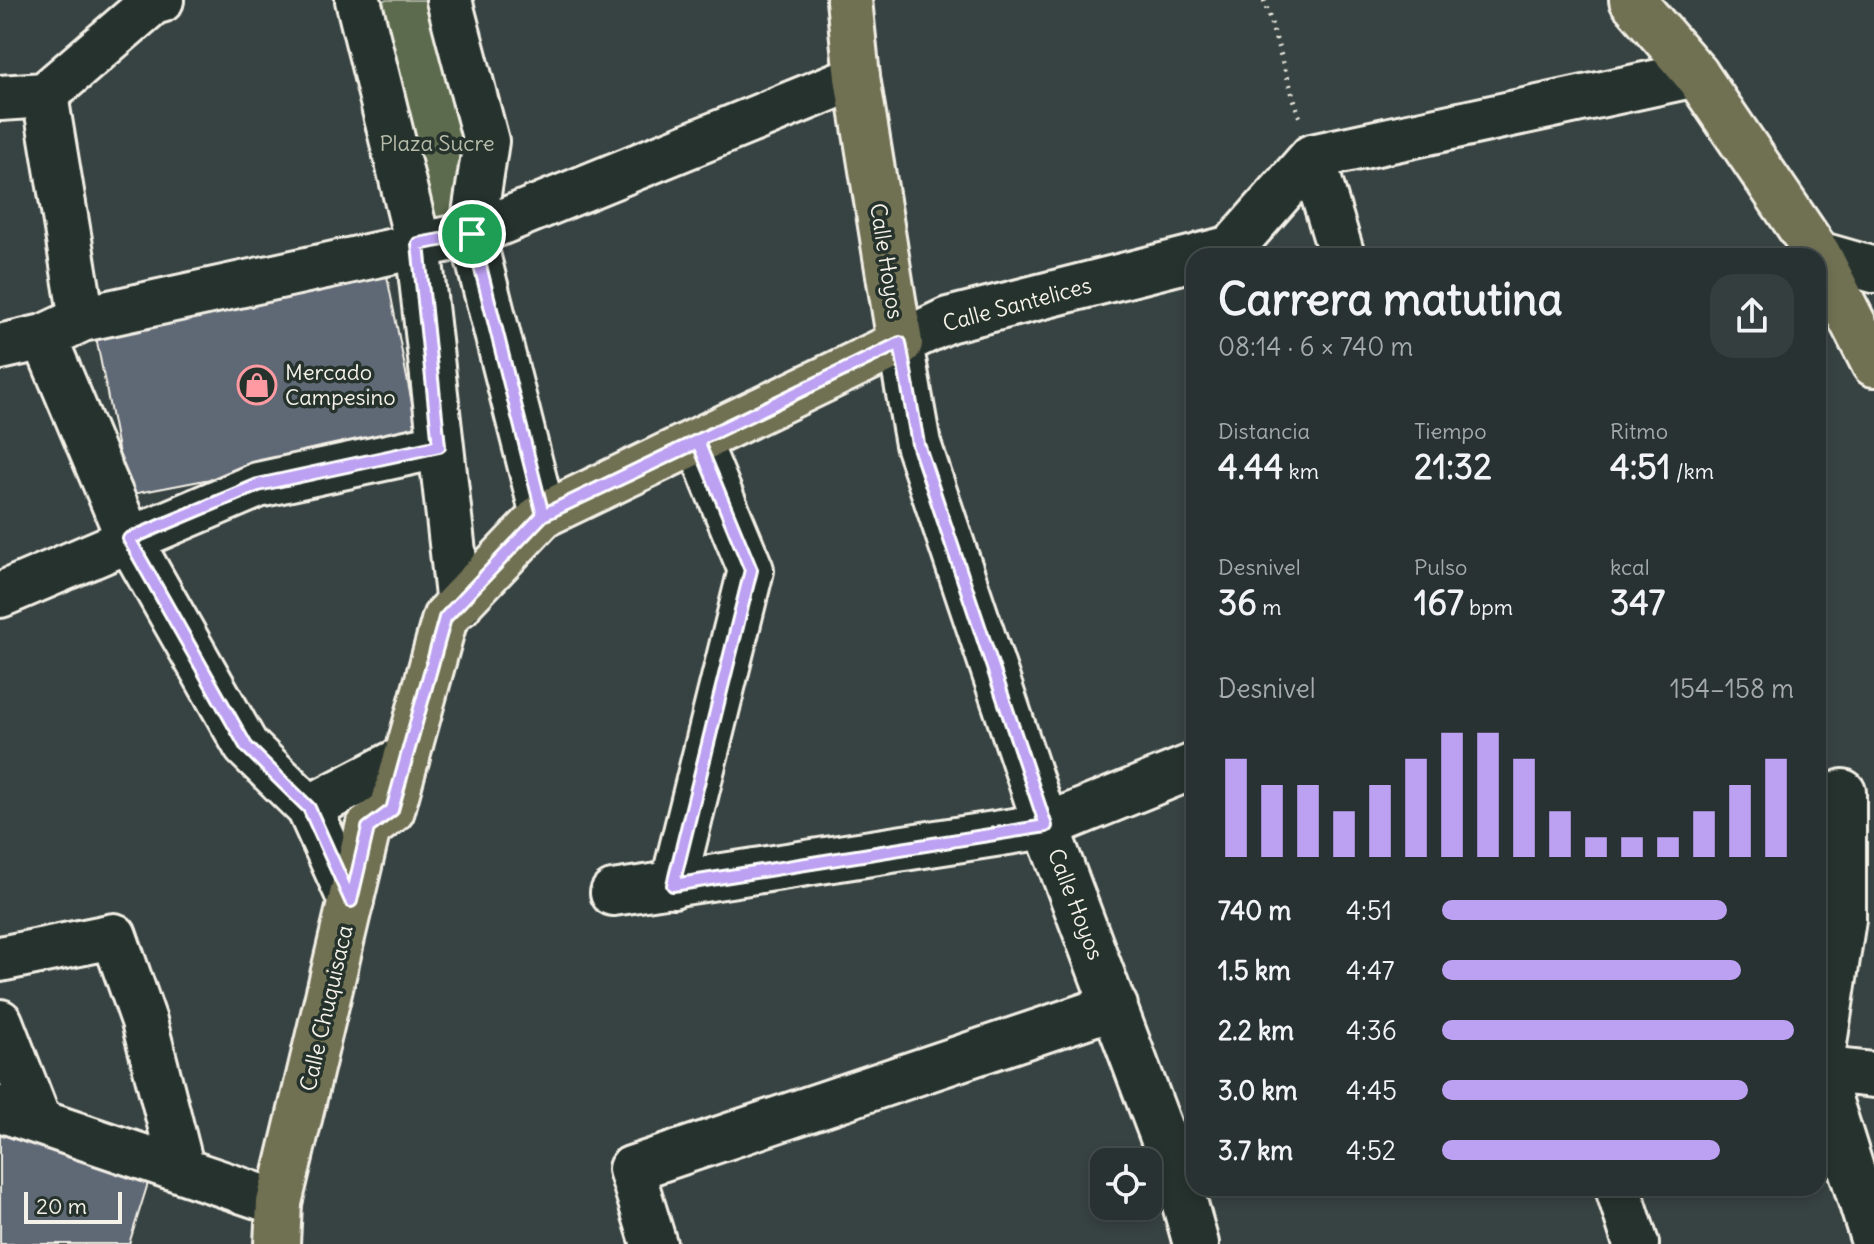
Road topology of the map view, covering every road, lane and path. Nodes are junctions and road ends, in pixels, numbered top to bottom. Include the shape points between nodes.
1 (358, 0) edge
2 (449, 0) edge
3 (849, 0) edge
4 (1264, 0) edge
5 (1632, 0) edge
6 (155, 1) edge
7 (1696, 74) junction
8 (857, 77) junction
9 (45, 95) junction
10 (0, 98) edge
11 (1312, 157) junction
12 (472, 234) junction
13 (418, 244) junction
14 (1232, 248) edge
15 (1340, 248) edge
16 (1814, 248) edge
17 (1826, 256) edge
18 (1186, 260) edge
19 (1826, 270) edge
20 (1874, 270) edge
21 (82, 319) junction
22 (44, 337) junction
23 (900, 343) junction
24 (0, 347) edge
25 (1874, 364) edge
26 (698, 442) junction
27 (439, 446) junction
28 (543, 515) junction
29 (129, 539) junction
30 (0, 595) edge
31 (459, 605) junction
32 (407, 757) junction
33 (1186, 769) edge
34 (1843, 792) dead end
35 (309, 808) junction
36 (1046, 826) junction
37 (673, 885) junction
38 (613, 893) dead end
39 (351, 901) junction
40 (0, 959) edge
41 (1115, 1006) junction
42 (1826, 1026) edge
43 (2, 1035) edge
44 (1826, 1071) edge
45 (1874, 1075) edge
46 (1826, 1092) edge
47 (20, 1115) edge
48 (182, 1170) junction
49 (1185, 1170) edge
50 (1189, 1196) edge
51 (1621, 1196) edge
52 (278, 1223) edge
53 (1874, 1242) edge
54 (654, 1244) edge
55 (1196, 1244) edge
56 (1636, 1244) edge

1 - 13 street
2 - 12 street via 486,141
3 - 8 main road, Calle Hoyos
4 - 11 path
5 - 7 main road
6 - 9 street
7 - 11 street
7 - 16 main road
8 - 12 street
8 - 23 main road, Calle Hoyos
9 - 10 street
9 - 21 street
11 - 14 street
11 - 15 street
12 - 13 street
12 - 28 street
13 - 21 street
13 - 27 street
17 - 20 street
18 - 23 street, Calle Santelices via 948,320
19 - 25 main road
21 - 22 street
22 - 24 street
22 - 29 street
23 - 26 main road, Calle Santelices
23 - 36 street, Calle Hoyos via 918,444
26 - 28 main road, Calle Santelices
26 - 37 street via 751,570
27 - 29 street via 258,485
27 - 31 street
28 - 31 main road, Calle Chuquisaca
29 - 30 street
29 - 35 street via 246,746
31 - 32 main road, Calle Chuquisaca via 445,618
32 - 35 street
32 - 39 main road, Calle Chuquisaca via 392,810 368,828
33 - 36 street
34 - 42 street via 1843,919
35 - 39 street
36 - 37 street
36 - 41 street, Calle Hoyos
37 - 38 street
39 - 52 main road, Calle Chuquisaca
40 - 48 street via 114,936 144,1021
41 - 49 street, Calle Hoyos
41 - 54 street via 631,1169
43 - 47 street
44 - 45 street
46 - 53 street
47 - 48 street
48 - 52 street
50 - 55 street, Calle Hoyos
51 - 56 street

